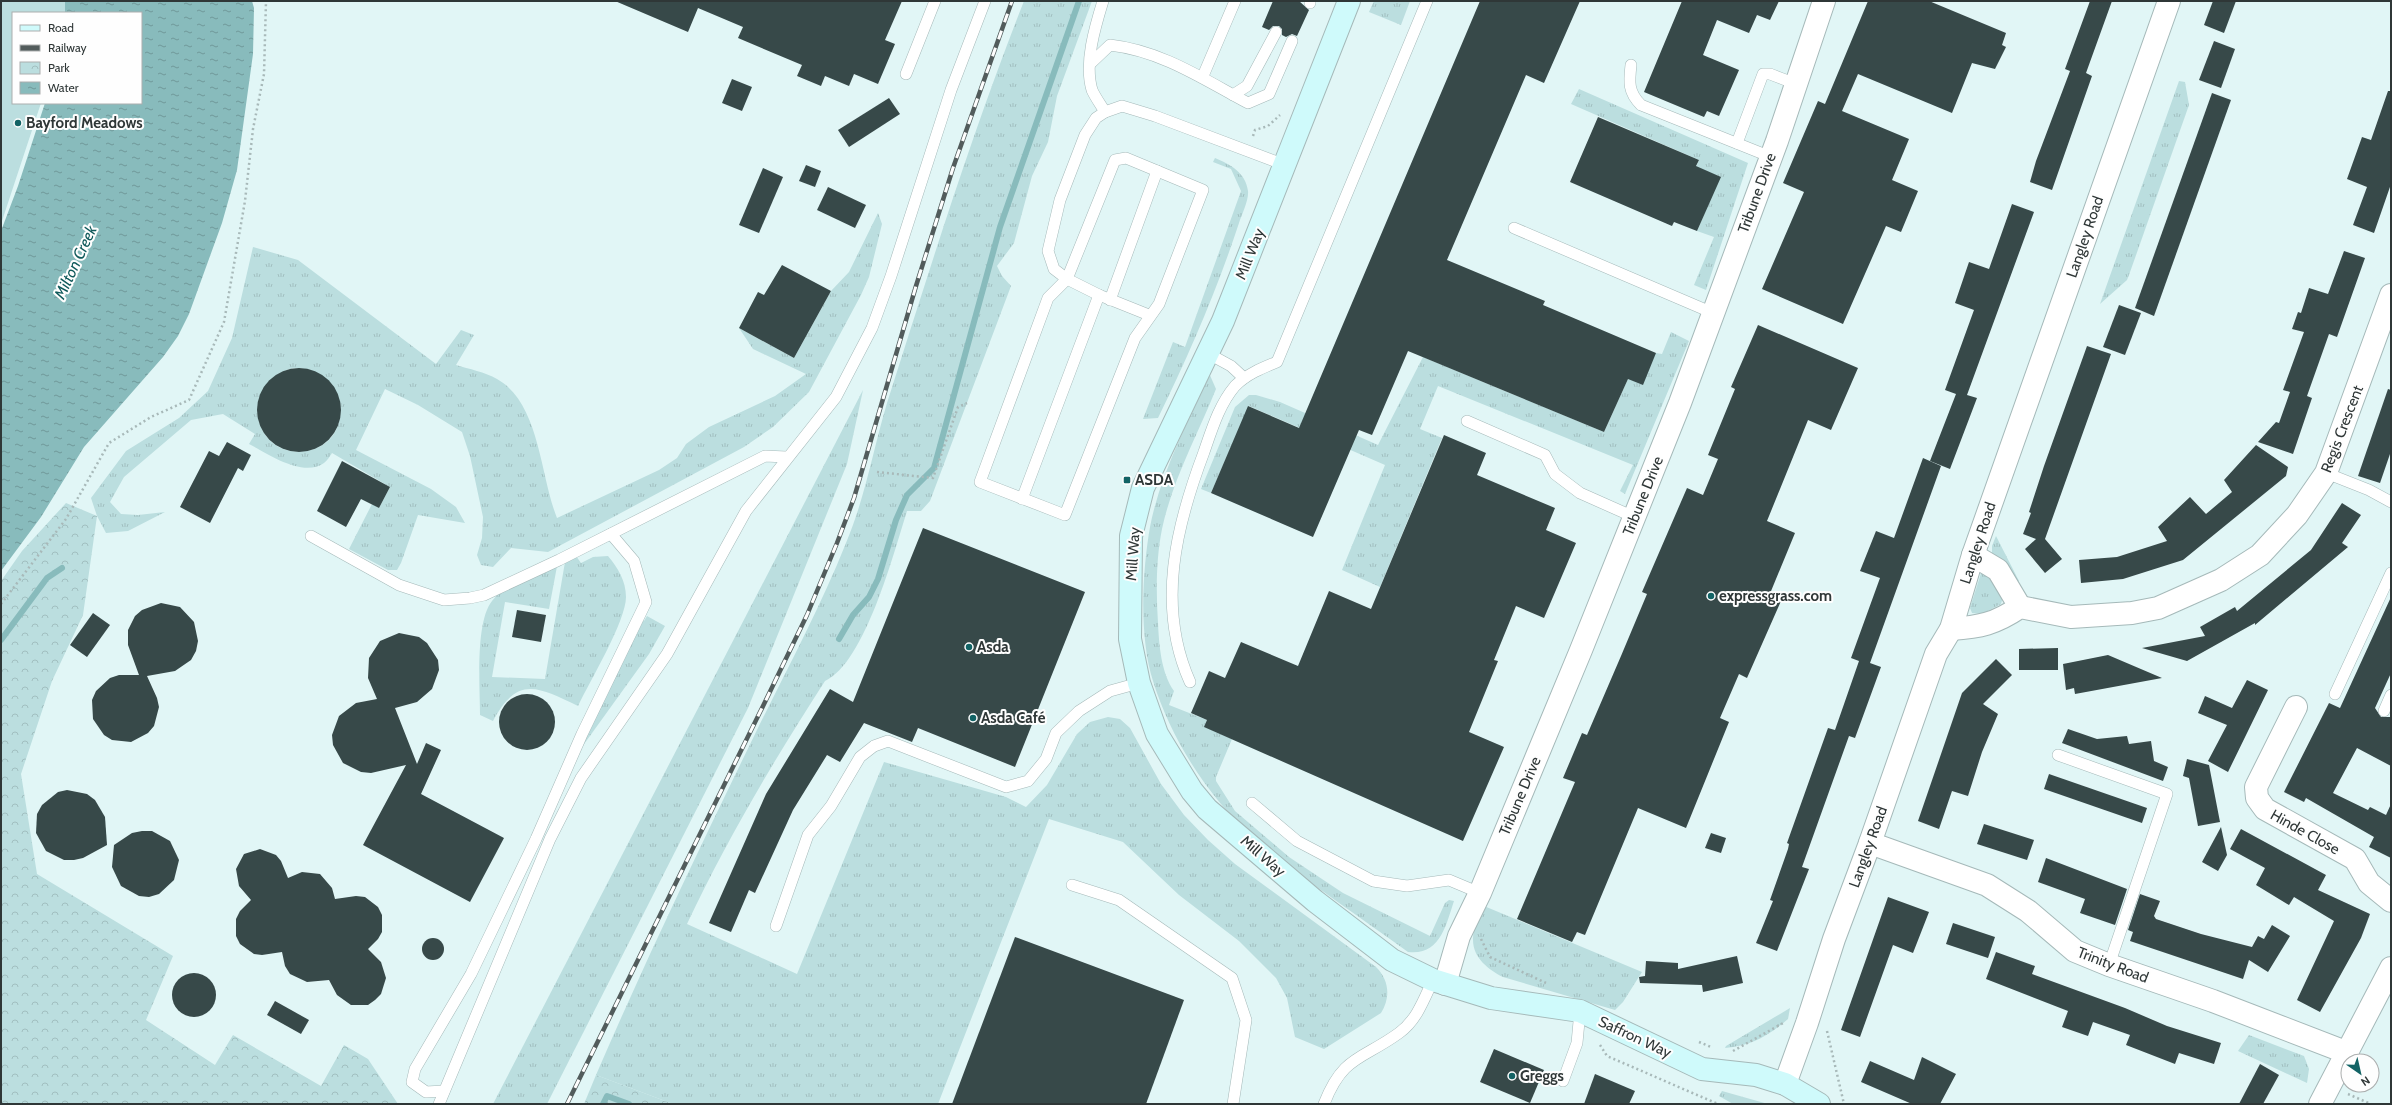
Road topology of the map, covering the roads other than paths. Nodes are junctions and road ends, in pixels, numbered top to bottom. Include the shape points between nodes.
1 (936, 1) edge
2 (985, 1) edge
3 (1103, 1) edge
4 (1235, 1) edge
5 (1349, 1) edge
6 (1427, 1) edge
7 (1824, 1) edge
8 (2169, 1) edge
9 (1276, 32) dead end
10 (1292, 41) dead end
11 (1091, 63) junction
12 (1631, 65) dead end
13 (906, 74) dead end
14 (1203, 76) junction
15 (1796, 84) junction
16 (1233, 95) junction
17 (1104, 112) junction
18 (1737, 143) junction
19 (1771, 157) junction
20 (1285, 165) junction
21 (1157, 172) junction
22 (1514, 228) dead end
23 (1067, 279) junction
24 (2391, 294) edge
25 (1099, 295) junction
26 (1110, 300) junction
27 (1713, 313) junction
28 (1149, 315) junction
29 (1209, 354) junction
30 (1244, 378) junction
31 (1467, 421) dead end
32 (786, 457) junction
33 (2326, 473) junction
34 (1022, 499) junction
35 (2391, 502) edge
36 (1634, 517) junction
37 (611, 534) junction
38 (311, 536) dead end
39 (1973, 554) junction
40 (2391, 572) edge
41 (2020, 607) junction
42 (1951, 629) junction
43 (1190, 682) dead end
44 (1139, 683) junction
45 (2335, 694) dead end
46 (2391, 695) edge
47 (2296, 707) dead end
48 (2384, 711) dead end
49 (2058, 755) dead end
50 (1252, 803) dead end
51 (1870, 843) junction
52 (1072, 884) dead end
53 (1480, 893) junction
54 (2391, 901) edge
55 (776, 926) dead end
56 (2109, 965) junction
57 (2391, 968) edge
58 (1439, 982) junction
59 (1580, 1011) junction
60 (2348, 1053) joint
61 (2340, 1066) edge
62 (1563, 1081) dead end
63 (1785, 1084) junction
64 (444, 1091) junction
65 (439, 1104) edge
66 (1233, 1104) edge
67 (1324, 1104) edge
68 (1819, 1104) edge
69 (2320, 1104) edge

1 - 13 lane
2 - 32 lane via 951,90 872,328 836,397
3 - 11 lane via 1091,37
4 - 14 lane
5 - 20 street, Mill Way
6 - 30 lane via 1277,362
7 - 15 street, Tribune Drive
8 - 39 street, Langley Road
9 - 16 lane via 1247,86
10 - 16 lane via 1269,94 1248,103
11 - 14 lane via 1110,45 1136,48
11 - 17 lane via 1089,74 1093,91
12 - 18 lane via 1628,84 1630,92 1641,105
14 - 16 lane
15 - 18 lane via 1770,74 1763,74
15 - 19 street, Tribune Drive
17 - 20 lane via 1122,106
17 - 23 lane via 1096,118 1086,135 1060,200 1048,251 1054,269
18 - 19 lane
19 - 27 street, Tribune Drive
20 - 29 street, Mill Way
21 - 23 lane via 1126,158 1115,160
21 - 26 lane
21 - 28 lane via 1203,190 1159,304
22 - 27 lane
23 - 25 lane
23 - 34 lane via 1048,298 980,482
24 - 33 street, Regis Crescent
25 - 26 lane
25 - 34 lane
26 - 28 lane
27 - 36 street, Tribune Drive
28 - 34 lane via 1136,338 1065,515
29 - 30 lane via 1231,366
29 - 44 street, Mill Way via 1143,488 1132,536 1130,639
30 - 43 lane via 1224,402 1212,430 1191,487 1174,549 1172,583 1175,635 1182,665
31 - 36 lane via 1545,455 1556,474 1580,493
32 - 37 lane via 765,456
32 - 64 lane via 746,511 667,654 582,778 550,839
33 - 35 lane
33 - 41 street, Regis Crescent via 2297,515 2260,555 2221,580 2191,595 2158,608 2097,616 2071,617
36 - 53 street, Tribune Drive
37 - 38 lane via 484,595 444,600 399,585
37 - 64 lane via 634,561 646,602 471,974 415,1069 412,1082 426,1092
39 - 41 street via 1998,570
39 - 42 street, Langley Road
40 - 45 lane
41 - 42 street via 2001,620 1975,627
42 - 51 street, Langley Road via 1936,654
44 - 55 lane via 1110,691 1079,711 1056,733 1046,759 1028,780 1006,787 888,741 874,746 860,757 831,806 808,835
44 - 58 street, Mill Way via 1157,734 1177,769 1207,809 1315,901 1392,960
46 - 48 lane
47 - 54 street, Hinde Close via 2256,787 2257,798 2265,809 2355,859 2369,883
49 - 56 lane via 2167,794
50 - 53 lane via 1297,841 1373,881 1407,886 1449,880
51 - 56 street, Trinity Road via 1987,885 2028,911 2075,951
51 - 63 street, Langley Road via 1800,1021
52 - 66 lane via 1119,900 1232,978 1246,1020
53 - 58 street, Tribune Drive
56 - 60 street, Trinity Road via 2213,1001
57 - 60 street
58 - 59 street, Saffron Way via 1491,998
58 - 67 lane via 1419,1012 1400,1032 1354,1060 1339,1073
59 - 62 lane via 1577,1043
59 - 63 street, Saffron Way via 1702,1068 1756,1075
61 - 69 street
63 - 68 street, Saffron Way
64 - 65 lane

